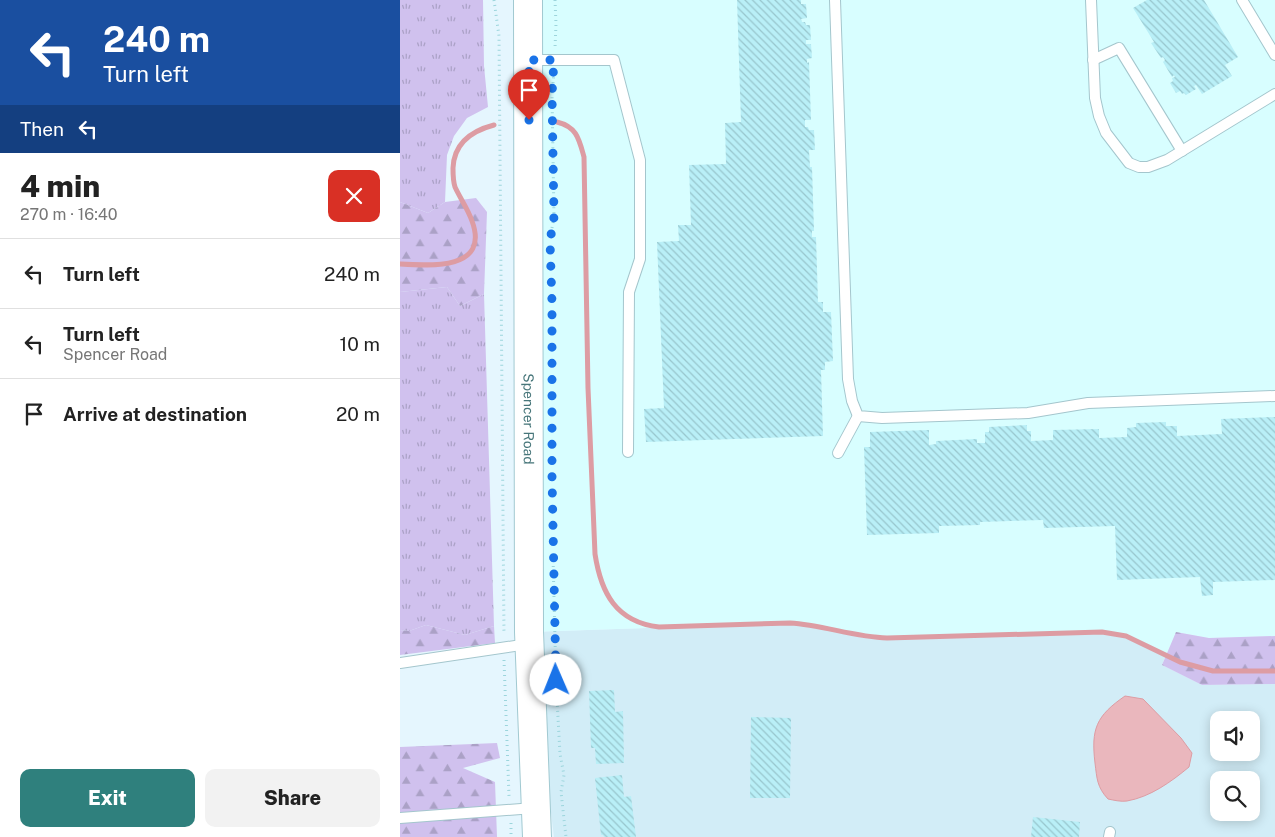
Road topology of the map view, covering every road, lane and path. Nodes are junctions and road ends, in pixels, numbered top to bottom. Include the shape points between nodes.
1 (494, 0) edge
2 (528, 0) edge
3 (555, 0) edge
4 (835, 0) edge
5 (1091, 0) edge
6 (1242, 0) edge
7 (1275, 54) edge
8 (542, 60) junction
9 (1093, 60) junction
10 (1275, 94) edge
11 (1182, 150) junction
12 (551, 233) dead end
13 (1275, 396) edge
14 (858, 416) junction
15 (628, 452) dead end
16 (838, 453) dead end
17 (553, 549) dead end
18 (517, 646) junction
19 (400, 663) edge
20 (523, 809) junction
21 (400, 818) edge
22 (511, 837) edge
23 (537, 837) edge
24 (566, 837) edge

1 - 18 path via 499,36
2 - 8 street, Spencer Road
3 - 8 path via 556,24
4 - 14 lane via 848,378
5 - 9 lane
6 - 7 lane
8 - 12 path via 552,95 554,217
8 - 15 lane via 614,60 640,160 640,259 629,292
8 - 18 street, Spencer Road
9 - 11 lane via 1119,48
9 - 11 lane via 1099,116 1106,133 1129,163 1139,167 1157,165
10 - 11 lane
13 - 14 lane via 1088,403 1028,413
14 - 16 lane
17 - 24 path via 556,690
18 - 19 lane
18 - 20 street, Spencer Road
18 - 20 path
20 - 21 lane
20 - 22 path
20 - 23 street, Spencer Road

